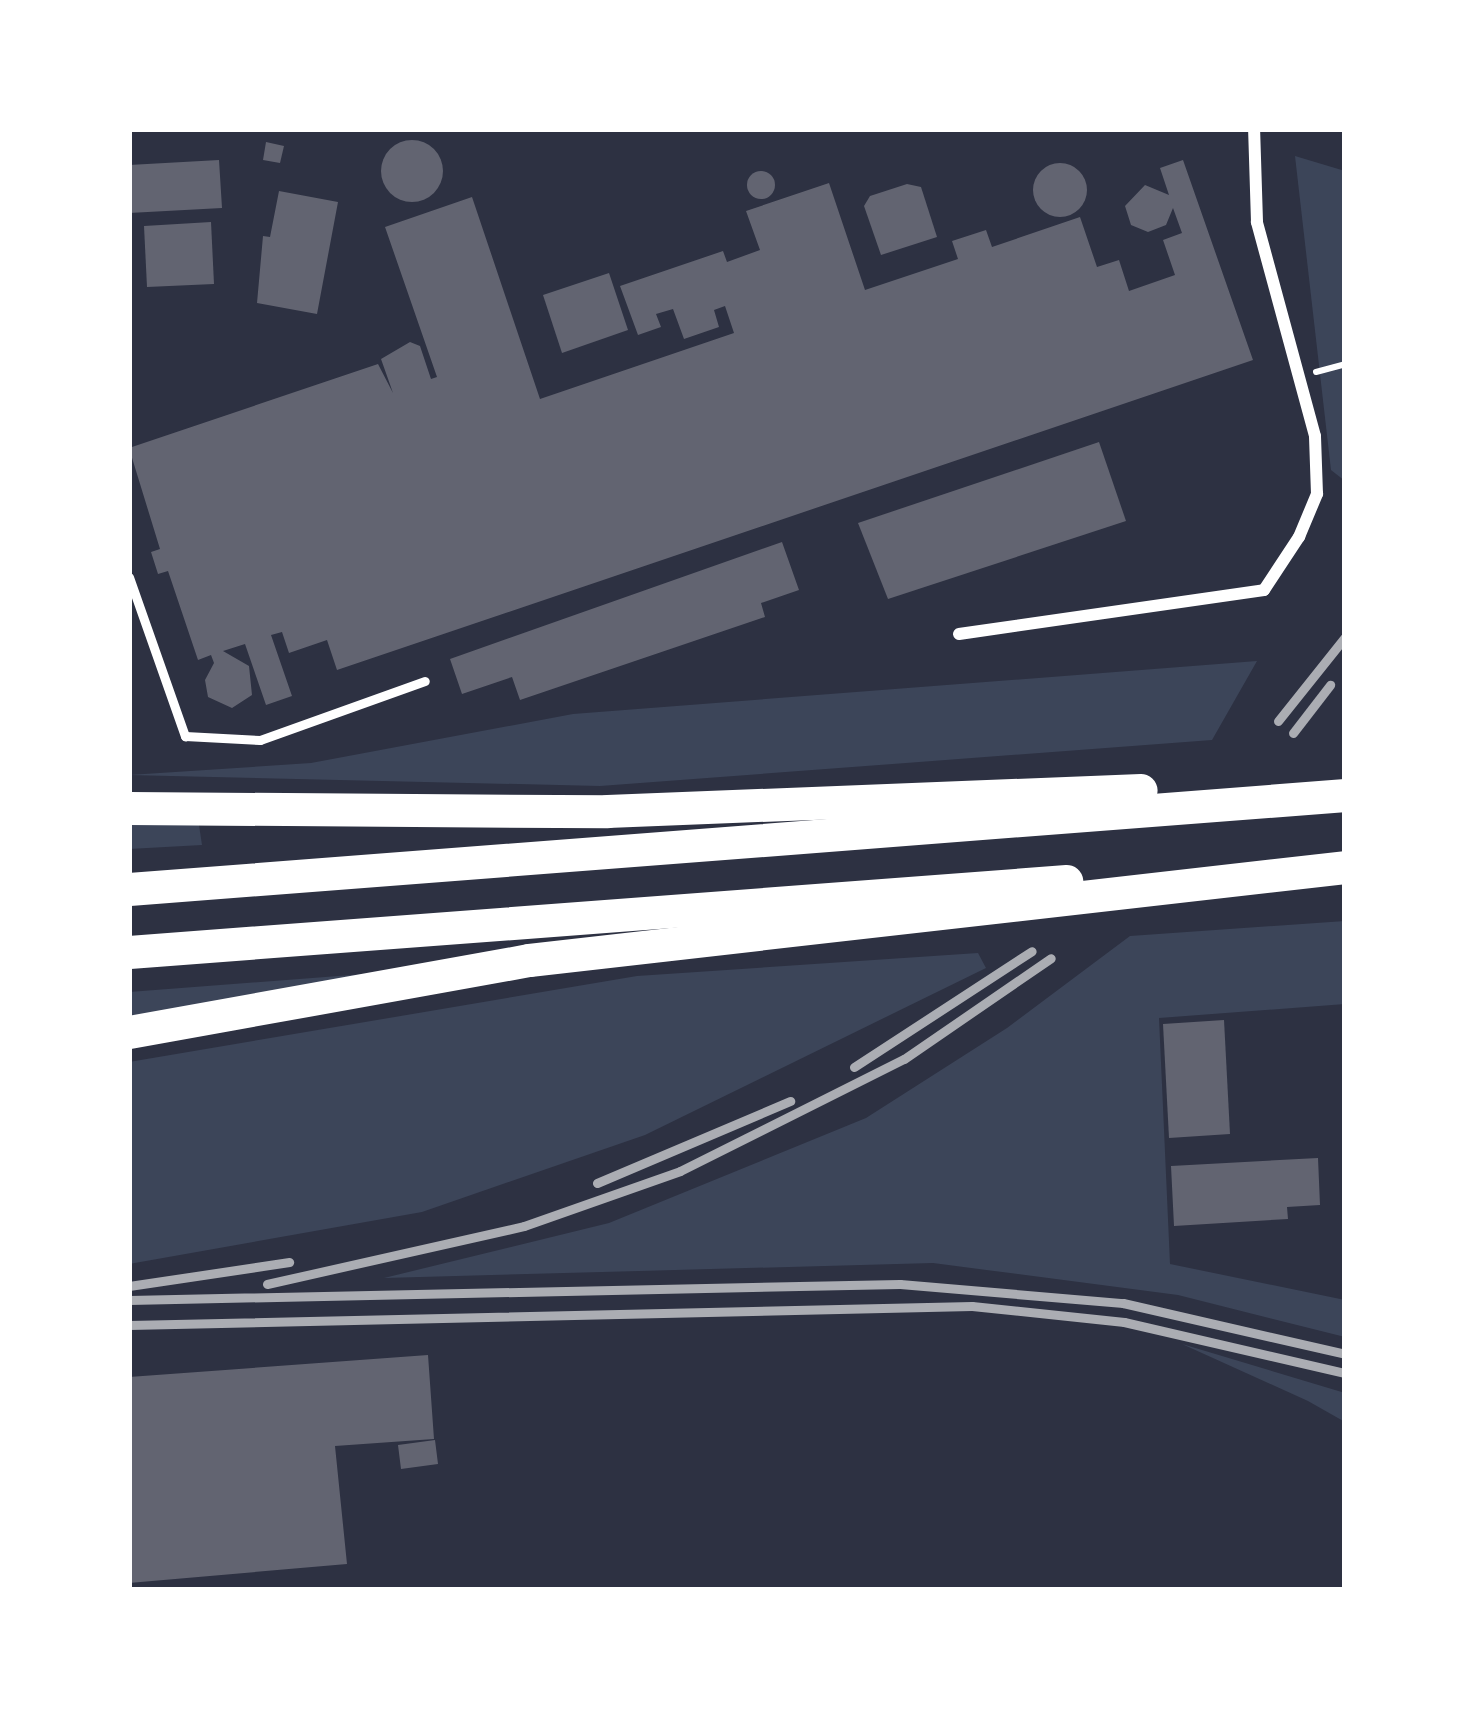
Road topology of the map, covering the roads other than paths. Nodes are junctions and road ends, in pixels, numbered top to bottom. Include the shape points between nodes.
1 (1254, 129) edge
2 (129, 577) edge
3 (959, 634) dead end
4 (425, 681) dead end
5 (1345, 786) edge
6 (1252, 795) junction
7 (1345, 795) edge
8 (1158, 800) junction
9 (129, 808) edge
10 (1345, 864) edge
11 (1160, 882) junction
12 (129, 889) edge
13 (129, 952) edge
14 (129, 1032) edge

1 - 3 street via 1252,200 1300,374 1317,494 1264,590
2 - 4 lane via 185,736 260,740
5 - 6 highway
6 - 7 highway
6 - 8 highway
8 - 9 highway via 607,811
8 - 12 highway
10 - 11 highway
11 - 13 highway via 1073,880
11 - 14 highway via 1048,904 530,960

